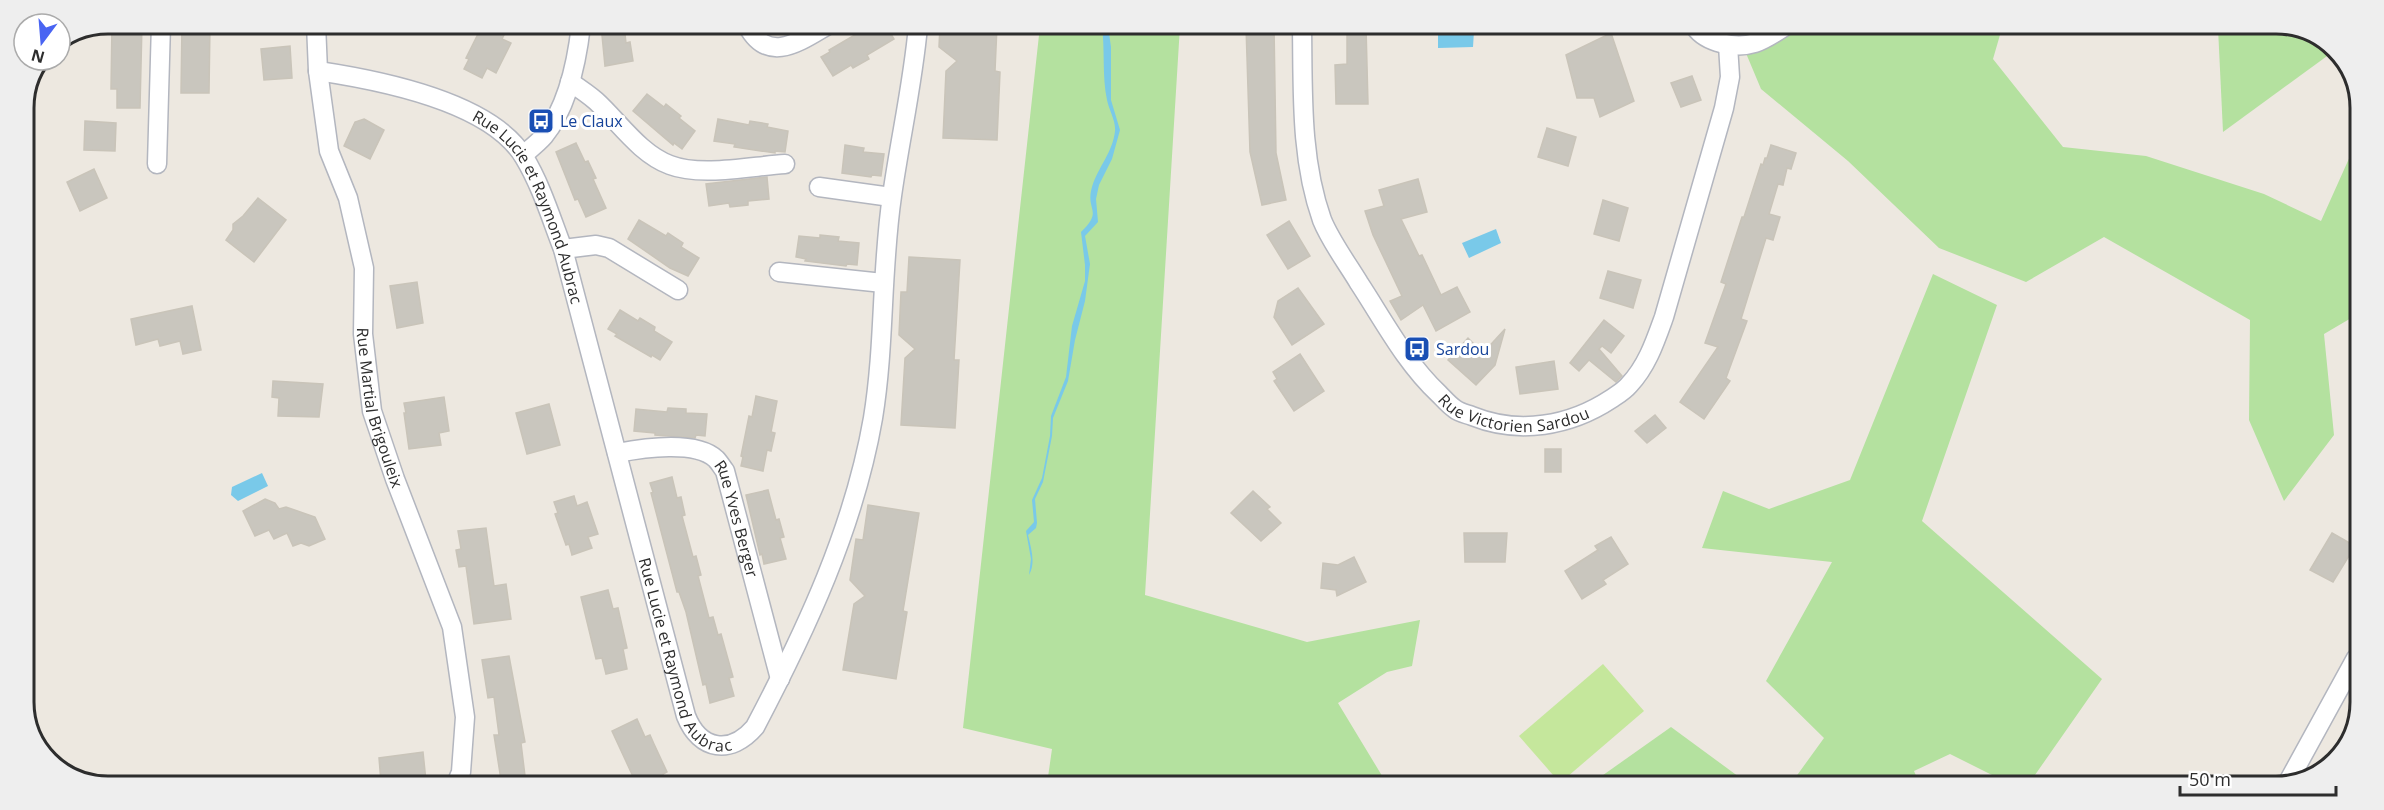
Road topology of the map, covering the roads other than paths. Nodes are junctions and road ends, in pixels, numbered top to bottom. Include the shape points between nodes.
1 (161, 35) edge
2 (316, 35) edge
3 (579, 35) edge
4 (752, 35) edge
5 (812, 35) edge
6 (917, 35) edge
7 (1302, 35) edge
8 (1700, 35) edge
9 (1770, 35) edge
10 (1728, 45) junction
11 (318, 71) junction
12 (570, 82) junction
13 (523, 155) junction
14 (157, 164) dead end
15 (785, 164) dead end
16 (819, 187) dead end
17 (891, 197) junction
18 (563, 249) junction
19 (779, 272) dead end
20 (883, 283) junction
21 (678, 290) dead end
22 (617, 453) junction
23 (2350, 669) edge
24 (780, 679) junction
25 (2293, 773) edge
26 (459, 776) edge

1 - 14 street
2 - 11 street, Rue Martial Brigouleix
3 - 12 street
4 - 5 street via 769,47 795,44
6 - 17 street, Rue Lucie et Raymond Aubrac
7 - 10 street, Rue Victorien Sardou via 1307,154 1323,223 1407,359 1430,385 1455,410 1484,421 1517,426 1548,425 1576,418 1627,388 1642,370 1664,317 1724,108 1730,77
8 - 10 street
9 - 10 street via 1754,44
11 - 13 street, Rue Lucie et Raymond Aubrac via 426,95 472,113 506,135
11 - 26 street, Rue Martial Brigouleix via 329,151 348,198 364,268 363,334 372,411 452,627 465,717
12 - 13 street via 544,135
12 - 15 street via 595,100 651,154 669,165 710,170
13 - 18 street, Rue Lucie et Raymond Aubrac
16 - 17 street
17 - 20 street, Rue Lucie et Raymond Aubrac
18 - 21 street via 596,245 609,248
18 - 22 street, Rue Lucie et Raymond Aubrac
19 - 20 street
20 - 24 street, Rue Lucie et Raymond Aubrac via 873,418 858,483 809,620
22 - 24 street, Rue Yves Berger via 684,448 716,459 724,471
22 - 24 street, Rue Lucie et Raymond Aubrac via 692,729 703,740 715,744 730,745 744,740
23 - 25 street

